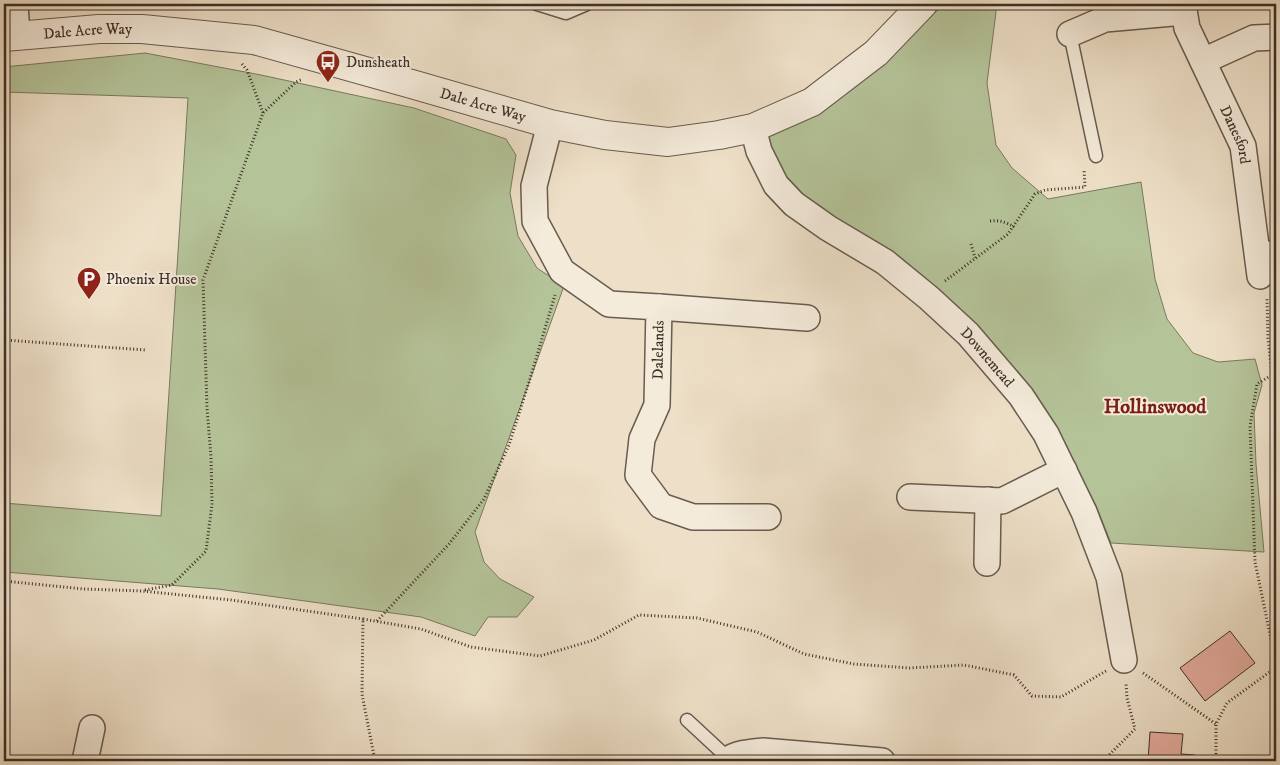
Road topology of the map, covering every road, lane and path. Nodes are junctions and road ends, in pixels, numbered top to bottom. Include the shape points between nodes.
1 (15, 4) edge
2 (537, 4) edge
3 (587, 4) edge
4 (923, 4) edge
5 (1184, 8) edge
6 (1070, 34) joint
7 (10, 36) edge
8 (1276, 37) edge
9 (238, 58) dead end
10 (1203, 61) junction
11 (311, 76) dead end
12 (263, 113) junction
13 (550, 124) junction
14 (753, 128) junction
15 (1096, 156) joint
16 (990, 221) dead end
17 (1014, 227) junction
18 (971, 244) dead end
19 (1266, 248) edge
20 (975, 258) junction
21 (562, 271) junction
22 (1260, 276) joint
23 (929, 298) junction
24 (659, 307) junction
25 (807, 318) dead end
26 (4, 340) edge
27 (146, 350) dead end
28 (1064, 470) junction
29 (910, 497) dead end
30 (988, 500) junction
31 (768, 517) dead end
32 (988, 562) dead end
33 (4, 581) edge
34 (142, 591) junction
35 (363, 620) junction
36 (1124, 660) junction
37 (687, 720) dead end
38 (1216, 724) junction
39 (92, 728) dead end
40 (727, 760) edge
41 (85, 761) edge
42 (375, 761) edge
43 (882, 761) edge
44 (1107, 761) edge
45 (1216, 761) edge

1 - 7 street
2 - 3 lane via 566,13
4 - 14 street, Dale Acre Way via 876,52 812,102
5 - 6 street via 1105,19
5 - 10 street, Danesford via 1187,28
6 - 15 lane
7 - 13 street, Dale Acre Way via 142,29 254,40
8 - 10 street via 1254,38
9 - 12 path via 247,70
10 - 19 street, Danesford via 1243,146
11 - 12 path via 296,82
12 - 34 path via 203,280 212,504 206,551 172,585
13 - 14 street, Dale Acre Way via 605,135 668,142
13 - 21 street, Dalelands via 534,186 535,221
14 - 23 street, Downemead via 759,151 776,185 794,204 885,262
15 - 17 path via 1084,164 1085,187 1035,194
16 - 17 path
17 - 20 path via 997,244
18 - 20 path
19 - 22 street, Danesford
20 - 23 path
21 - 24 street, Dalelands via 609,304
21 - 35 path via 508,445 484,499 449,544 377,621
22 - 38 path via 1267,298 1272,375 1257,384 1250,426 1251,474 1255,562 1272,644 1271,671 1227,703
23 - 28 street, Downemead via 968,334 1021,396 1046,434
24 - 25 street
24 - 31 street, Dalelands via 656,405 642,439 638,475 662,506 693,517
26 - 27 path
28 - 30 street via 1002,501
28 - 36 street, Downemead via 1109,577
29 - 30 street
30 - 32 street
33 - 34 path
34 - 35 path via 231,600
35 - 36 path via 420,629 471,647 540,656 594,640 639,615 697,618 756,632 804,654 854,664 909,668 964,665 1014,675 1032,696 1061,697
35 - 42 path via 362,694
36 - 38 path
36 - 44 path via 1127,698 1135,729
37 - 40 lane
38 - 45 path
39 - 41 street
40 - 43 street via 763,751

